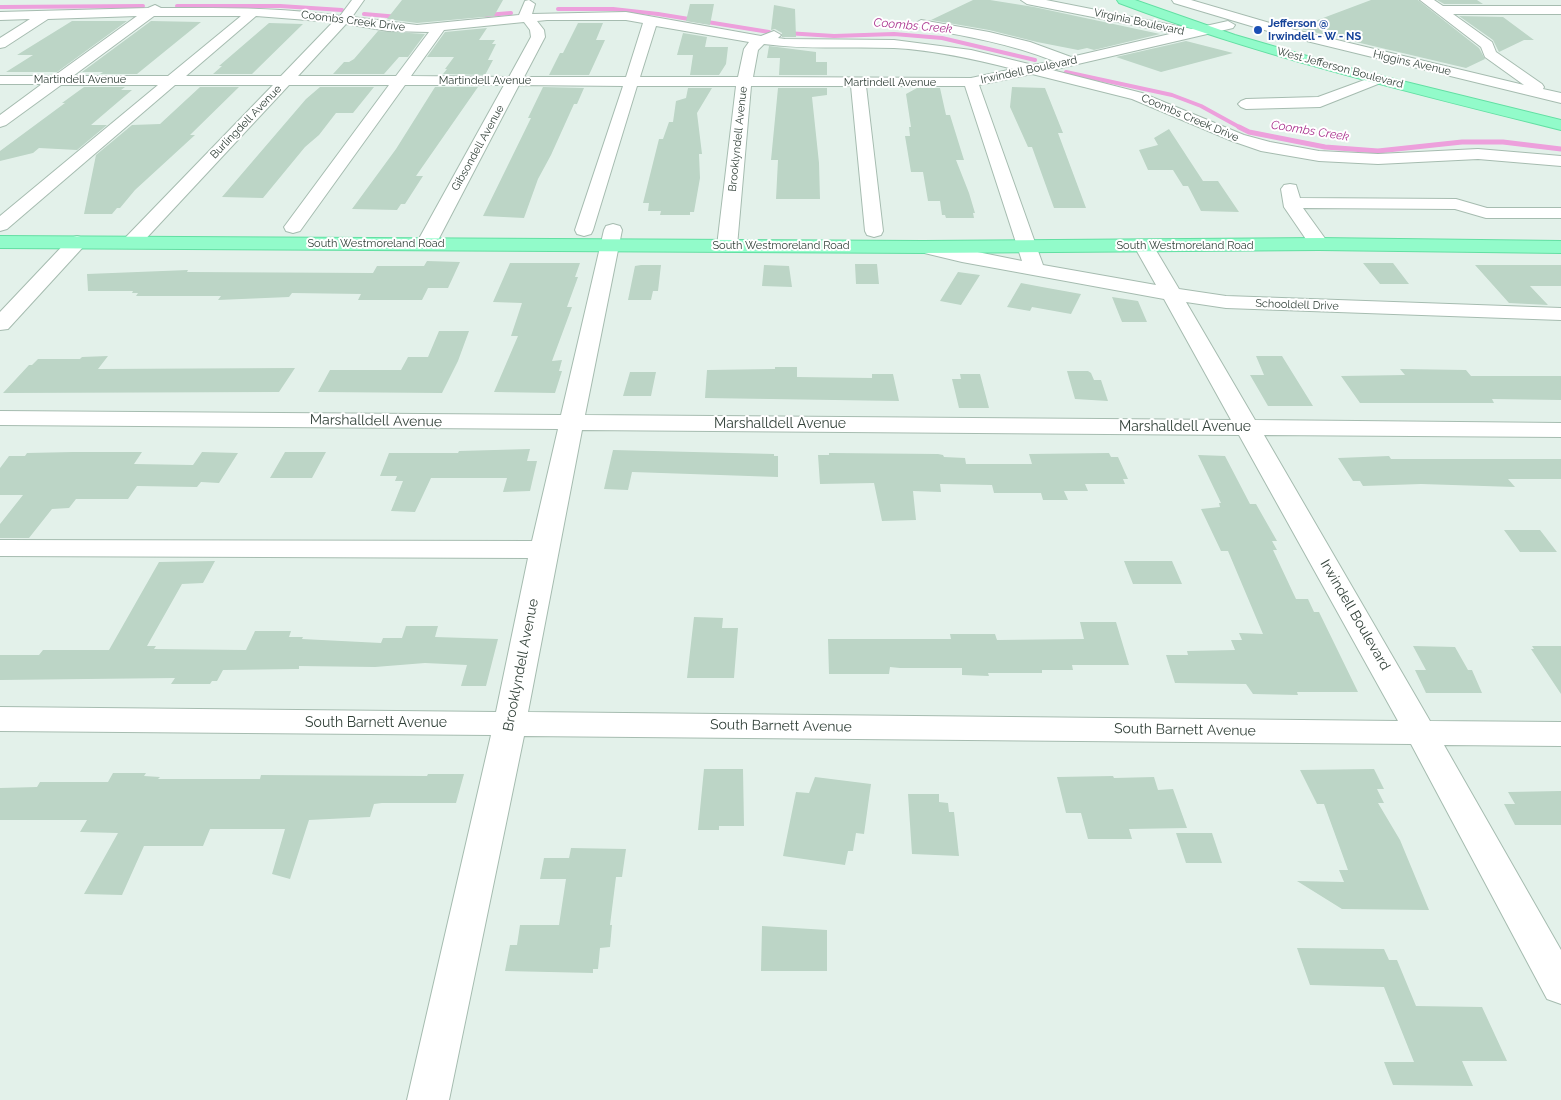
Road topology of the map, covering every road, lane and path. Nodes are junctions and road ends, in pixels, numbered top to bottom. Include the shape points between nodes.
1 (168, 0) edge
2 (358, 0) edge
3 (531, 0) edge
4 (1027, 0) edge
5 (1123, 0) edge
6 (1153, 0) edge
7 (1178, 0) edge
8 (1426, 0) edge
9 (1519, 0) edge
10 (1439, 10) junction
11 (1535, 10) junction
12 (1561, 10) edge
13 (151, 12) junction
14 (253, 12) junction
15 (46, 15) junction
16 (0, 16) edge
17 (527, 18) junction
18 (342, 20) junction
19 (651, 20) junction
20 (921, 24) dead end
21 (1228, 25) junction
22 (439, 28) junction
23 (1199, 32) junction
24 (766, 33) junction
25 (0, 44) edge
26 (1070, 62) junction
27 (1033, 70) junction
28 (1378, 79) junction
29 (0, 80) edge
30 (57, 80) junction
31 (172, 80) junction
32 (285, 81) junction
33 (401, 81) junction
34 (514, 81) junction
35 (630, 82) junction
36 (971, 82) junction
37 (744, 83) junction
38 (858, 83) junction
39 (1541, 94) junction
40 (1561, 98) edge
41 (1246, 104) dead end
42 (1561, 108) edge
43 (0, 122) edge
44 (1561, 124) edge
45 (1561, 161) edge
46 (1505, 213) junction
47 (1561, 213) edge
48 (0, 225) edge
49 (147, 226) junction
50 (293, 227) junction
51 (874, 231) junction
52 (1526, 233) junction
53 (1561, 234) edge
54 (602, 235) junction
55 (430, 236) junction
56 (728, 238) junction
57 (1314, 238) junction
58 (1025, 239) junction
59 (0, 242) edge
60 (77, 242) junction
61 (132, 242) junction
62 (1144, 246) junction
63 (922, 247) junction
64 (1561, 247) edge
65 (1035, 269) junction
66 (1172, 294) junction
67 (1561, 314) edge
68 (0, 324) edge
69 (0, 418) edge
70 (572, 423) junction
71 (1248, 427) junction
72 (1561, 430) edge
73 (0, 548) edge
74 (544, 550) junction
75 (0, 719) edge
76 (510, 724) junction
77 (1421, 733) junction
78 (1561, 734) edge
79 (1556, 969) edge
80 (428, 1100) edge

1 - 13 street
2 - 18 street, Burlingdell Avenue
3 - 17 street via 525,12
4 - 23 street, Virginia Boulevard
5 - 23 main road, West Jefferson Boulevard
6 - 21 main road, West Jefferson Boulevard
7 - 39 street, Higgins Avenue via 1292,34
8 - 10 street
9 - 11 street
10 - 11 street
10 - 39 street via 1487,45 1490,54 1540,89
11 - 12 street
13 - 14 street, Coombs Creek Drive
13 - 15 street, Coombs Creek Drive
13 - 30 street
14 - 18 street, Coombs Creek Drive
14 - 31 street
15 - 16 street, Coombs Creek Drive
15 - 25 street
17 - 19 street, Coombs Creek Drive via 593,15
17 - 22 street, Coombs Creek Drive
17 - 34 street, Gibsondell Avenue via 537,30 538,37
18 - 22 street, Coombs Creek Drive via 401,28
18 - 32 street, Burlingdell Avenue
19 - 24 street, Coombs Creek Drive via 706,32
19 - 35 street, Brooklyndell Avenue
20 - 26 street via 1025,45
21 - 23 street, Irwindell Boulevard
21 - 42 main road, West Jefferson Boulevard
22 - 33 street
23 - 26 street, Irwindell Boulevard
23 - 28 main road, West Jefferson Boulevard
24 - 27 street, Coombs Creek Drive via 785,43 928,47
24 - 37 street, Brooklyndell Avenue via 751,49
26 - 27 street, Irwindell Boulevard
27 - 36 street, Irwindell Boulevard
27 - 45 street, Coombs Creek Drive via 1137,96 1254,144 1320,156 1378,159 1478,154
28 - 41 street via 1320,102
28 - 44 main road, West Jefferson Boulevard
29 - 30 street, Martindell Avenue
30 - 31 street, Martindell Avenue
30 - 43 street
31 - 32 street, Martindell Avenue
31 - 48 street
32 - 33 street, Martindell Avenue
32 - 49 street, Burlingdell Avenue
33 - 34 street, Martindell Avenue
33 - 50 street
34 - 35 street, Martindell Avenue
34 - 55 street, Gibsondell Avenue
35 - 37 street, Martindell Avenue
35 - 54 street, Brooklyndell Avenue
36 - 38 street, Martindell Avenue
36 - 58 street, Irwindell Boulevard
37 - 38 street, Martindell Avenue
37 - 56 street, Brooklyndell Avenue
38 - 51 street
39 - 40 street, Higgins Avenue
46 - 47 street
46 - 52 street
46 - 57 street via 1294,201
48 - 49 main road, South Westmoreland Road
49 - 50 main road, South Westmoreland Road
49 - 61 street, Burlingdell Avenue
50 - 55 main road, South Westmoreland Road
51 - 56 main road, South Westmoreland Road
51 - 58 main road, South Westmoreland Road
52 - 53 main road, South Westmoreland Road
52 - 57 main road, South Westmoreland Road
54 - 55 main road, South Westmoreland Road
54 - 55 main road, South Westmoreland Road
54 - 56 main road, South Westmoreland Road
54 - 70 street, Brooklyndell Avenue
55 - 61 main road, South Westmoreland Road
56 - 63 main road, South Westmoreland Road
57 - 58 main road, South Westmoreland Road
57 - 62 main road, South Westmoreland Road
57 - 64 main road, South Westmoreland Road
58 - 62 main road, South Westmoreland Road
58 - 63 main road, South Westmoreland Road
58 - 65 street
59 - 60 main road, South Westmoreland Road
60 - 61 main road, South Westmoreland Road
60 - 68 street
62 - 66 street, Irwindell Boulevard
63 - 65 street, Schooldell Drive
65 - 66 street, Schooldell Drive
66 - 67 street, Schooldell Drive via 1280,305
66 - 71 street, Irwindell Boulevard
69 - 70 street, Marshalldell Avenue
70 - 71 street, Marshalldell Avenue
70 - 74 street, Brooklyndell Avenue
71 - 72 street, Marshalldell Avenue
71 - 77 street, Irwindell Boulevard
73 - 74 street
74 - 76 street, Brooklyndell Avenue
75 - 76 street, South Barnett Avenue
76 - 77 street, South Barnett Avenue
76 - 80 street, Brooklyndell Avenue
77 - 78 street, South Barnett Avenue
77 - 79 street, Irwindell Boulevard

